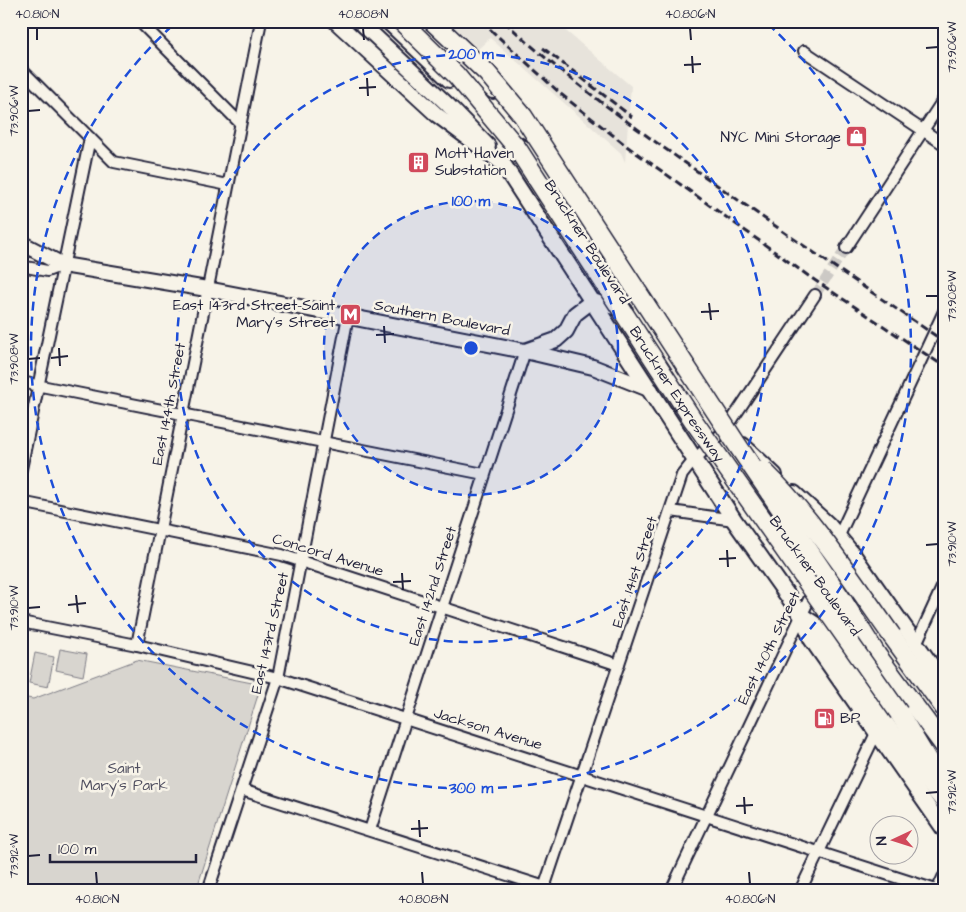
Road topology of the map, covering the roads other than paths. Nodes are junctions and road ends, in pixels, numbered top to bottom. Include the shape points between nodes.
1 (139, 21) edge
2 (261, 21) edge
3 (335, 21) edge
4 (359, 21) edge
5 (387, 21) edge
6 (401, 21) edge
7 (417, 21) edge
8 (432, 21) edge
9 (804, 51) dead end
10 (21, 69) edge
11 (945, 96) edge
12 (240, 123) junction
13 (923, 130) junction
14 (90, 138) junction
15 (517, 144) junction
16 (945, 145) edge
17 (503, 164) junction
18 (562, 183) junction
19 (228, 185) junction
20 (21, 243) edge
21 (846, 248) tunnel mouth
22 (64, 265) junction
23 (21, 266) edge
24 (208, 289) junction
25 (815, 295) tunnel mouth
26 (592, 301) junction
27 (945, 309) edge
28 (633, 312) junction
29 (348, 316) junction
30 (525, 351) junction
31 (21, 382) edge
32 (39, 386) junction
33 (651, 390) junction
34 (183, 414) junction
35 (731, 436) junction
36 (714, 439) junction
37 (323, 444) junction
38 (694, 460) junction
39 (21, 469) edge
40 (484, 474) junction
41 (21, 502) edge
42 (671, 511) junction
43 (734, 520) junction
44 (160, 530) junction
45 (839, 537) junction
46 (302, 561) junction
47 (818, 580) junction
48 (945, 581) edge
49 (843, 601) junction
50 (443, 606) junction
51 (802, 616) junction
52 (21, 622) edge
53 (916, 644) junction
54 (137, 645) junction
55 (619, 665) junction
56 (278, 678) junction
57 (945, 684) edge
58 (945, 709) edge
59 (405, 719) junction
60 (886, 722) junction
61 (945, 730) edge
62 (945, 747) edge
63 (945, 759) edge
64 (583, 775) junction
65 (945, 776) edge
66 (945, 789) edge
67 (242, 790) junction
68 (945, 804) edge
69 (705, 815) junction
70 (370, 830) junction
71 (945, 831) edge
72 (819, 851) junction
73 (945, 878) edge
74 (544, 889) edge
75 (208, 891) edge
76 (670, 891) edge
77 (800, 891) edge
78 (939, 891) edge

1 - 12 street
2 - 12 street, East 144th Street
3 - 17 main road, Bruckner Boulevard via 437,115
4 - 17 main road, Bruckner Boulevard via 465,122
5 - 15 main road, Bruckner Boulevard
6 - 60 highway, Bruckner Expressway, bridge via 456,75 517,148
7 - 18 main road, Bruckner Boulevard via 502,100 527,130
8 - 35 highway, Bruckner Expressway, bridge via 487,73 523,116
9 - 13 street
10 - 14 street
11 - 13 street
12 - 19 street, East 144th Street
13 - 16 street
13 - 21 street
14 - 19 street via 114,162
14 - 22 street
15 - 18 main road via 536,155
15 - 28 main road, Bruckner Boulevard via 544,176
17 - 26 main road, Bruckner Boulevard
18 - 35 main road, Bruckner Boulevard via 703,402
19 - 24 street, East 144th Street
20 - 22 main road, Southern Boulevard
22 - 23 street via 47,271
22 - 24 main road, Southern Boulevard
22 - 32 street
24 - 29 main road, Southern Boulevard
24 - 34 street, East 144th Street
25 - 35 street, East 141st Street
26 - 28 main road
26 - 30 main road via 574,314 566,331 556,340
26 - 33 main road, Bruckner Boulevard
27 - 45 street, East 140th Street
28 - 36 main road, Bruckner Boulevard
29 - 30 main road, Southern Boulevard
29 - 37 street, East 143rd Street
30 - 33 main road, Southern Boulevard via 593,367
30 - 40 street, East 142nd Street
31 - 32 street
32 - 34 street
32 - 39 street
33 - 38 main road, Bruckner Boulevard
34 - 37 street
34 - 44 street, East 144th Street
35 - 36 street, East 141st Street
35 - 45 main road, Bruckner Boulevard
35 - 49 highway, Bruckner Expressway, bridge
35 - 58 highway, bridge via 820,534
36 - 38 street, East 141st Street
36 - 47 main road, Bruckner Boulevard
37 - 40 street
37 - 46 street, East 143rd Street
38 - 42 street, East 141st Street via 682,475
38 - 43 main road, Bruckner Boulevard
40 - 50 street, East 142nd Street
41 - 44 street, Concord Avenue
42 - 43 street
42 - 55 street, East 141st Street
43 - 51 main road, Bruckner Boulevard
44 - 46 street, Concord Avenue
44 - 54 street, East 144th Street
45 - 47 street, East 140th Street
45 - 53 main road, Bruckner Boulevard
46 - 50 street, Concord Avenue
46 - 56 street, East 143rd Street
47 - 51 street, East 140th Street
47 - 63 main road, Bruckner Boulevard
48 - 53 street
49 - 61 highway, Bruckner Expressway
49 - 62 highway via 877,655
50 - 55 street, Concord Avenue
50 - 59 street, East 142nd Street
51 - 60 main road, Bruckner Boulevard via 820,628
51 - 69 street, East 140th Street
52 - 54 street, Jackson Avenue
53 - 57 main road, Bruckner Boulevard
54 - 56 street, Jackson Avenue
55 - 64 street, East 141st Street
56 - 59 street, Jackson Avenue
56 - 67 street, East 143rd Street
59 - 64 street, Jackson Avenue
59 - 70 street, East 142nd Street
60 - 65 highway, Bruckner Expressway
60 - 66 highway
60 - 68 main road, Bruckner Boulevard
60 - 71 main road, Bruckner Boulevard
60 - 72 street
64 - 69 street, Jackson Avenue
64 - 74 street, East 141st Street
67 - 70 street
67 - 75 street, East 143rd Street
69 - 72 street, Jackson Avenue
69 - 76 street, East 140th Street
70 - 74 street
72 - 77 street
72 - 78 street, Jackson Avenue
73 - 78 main road

